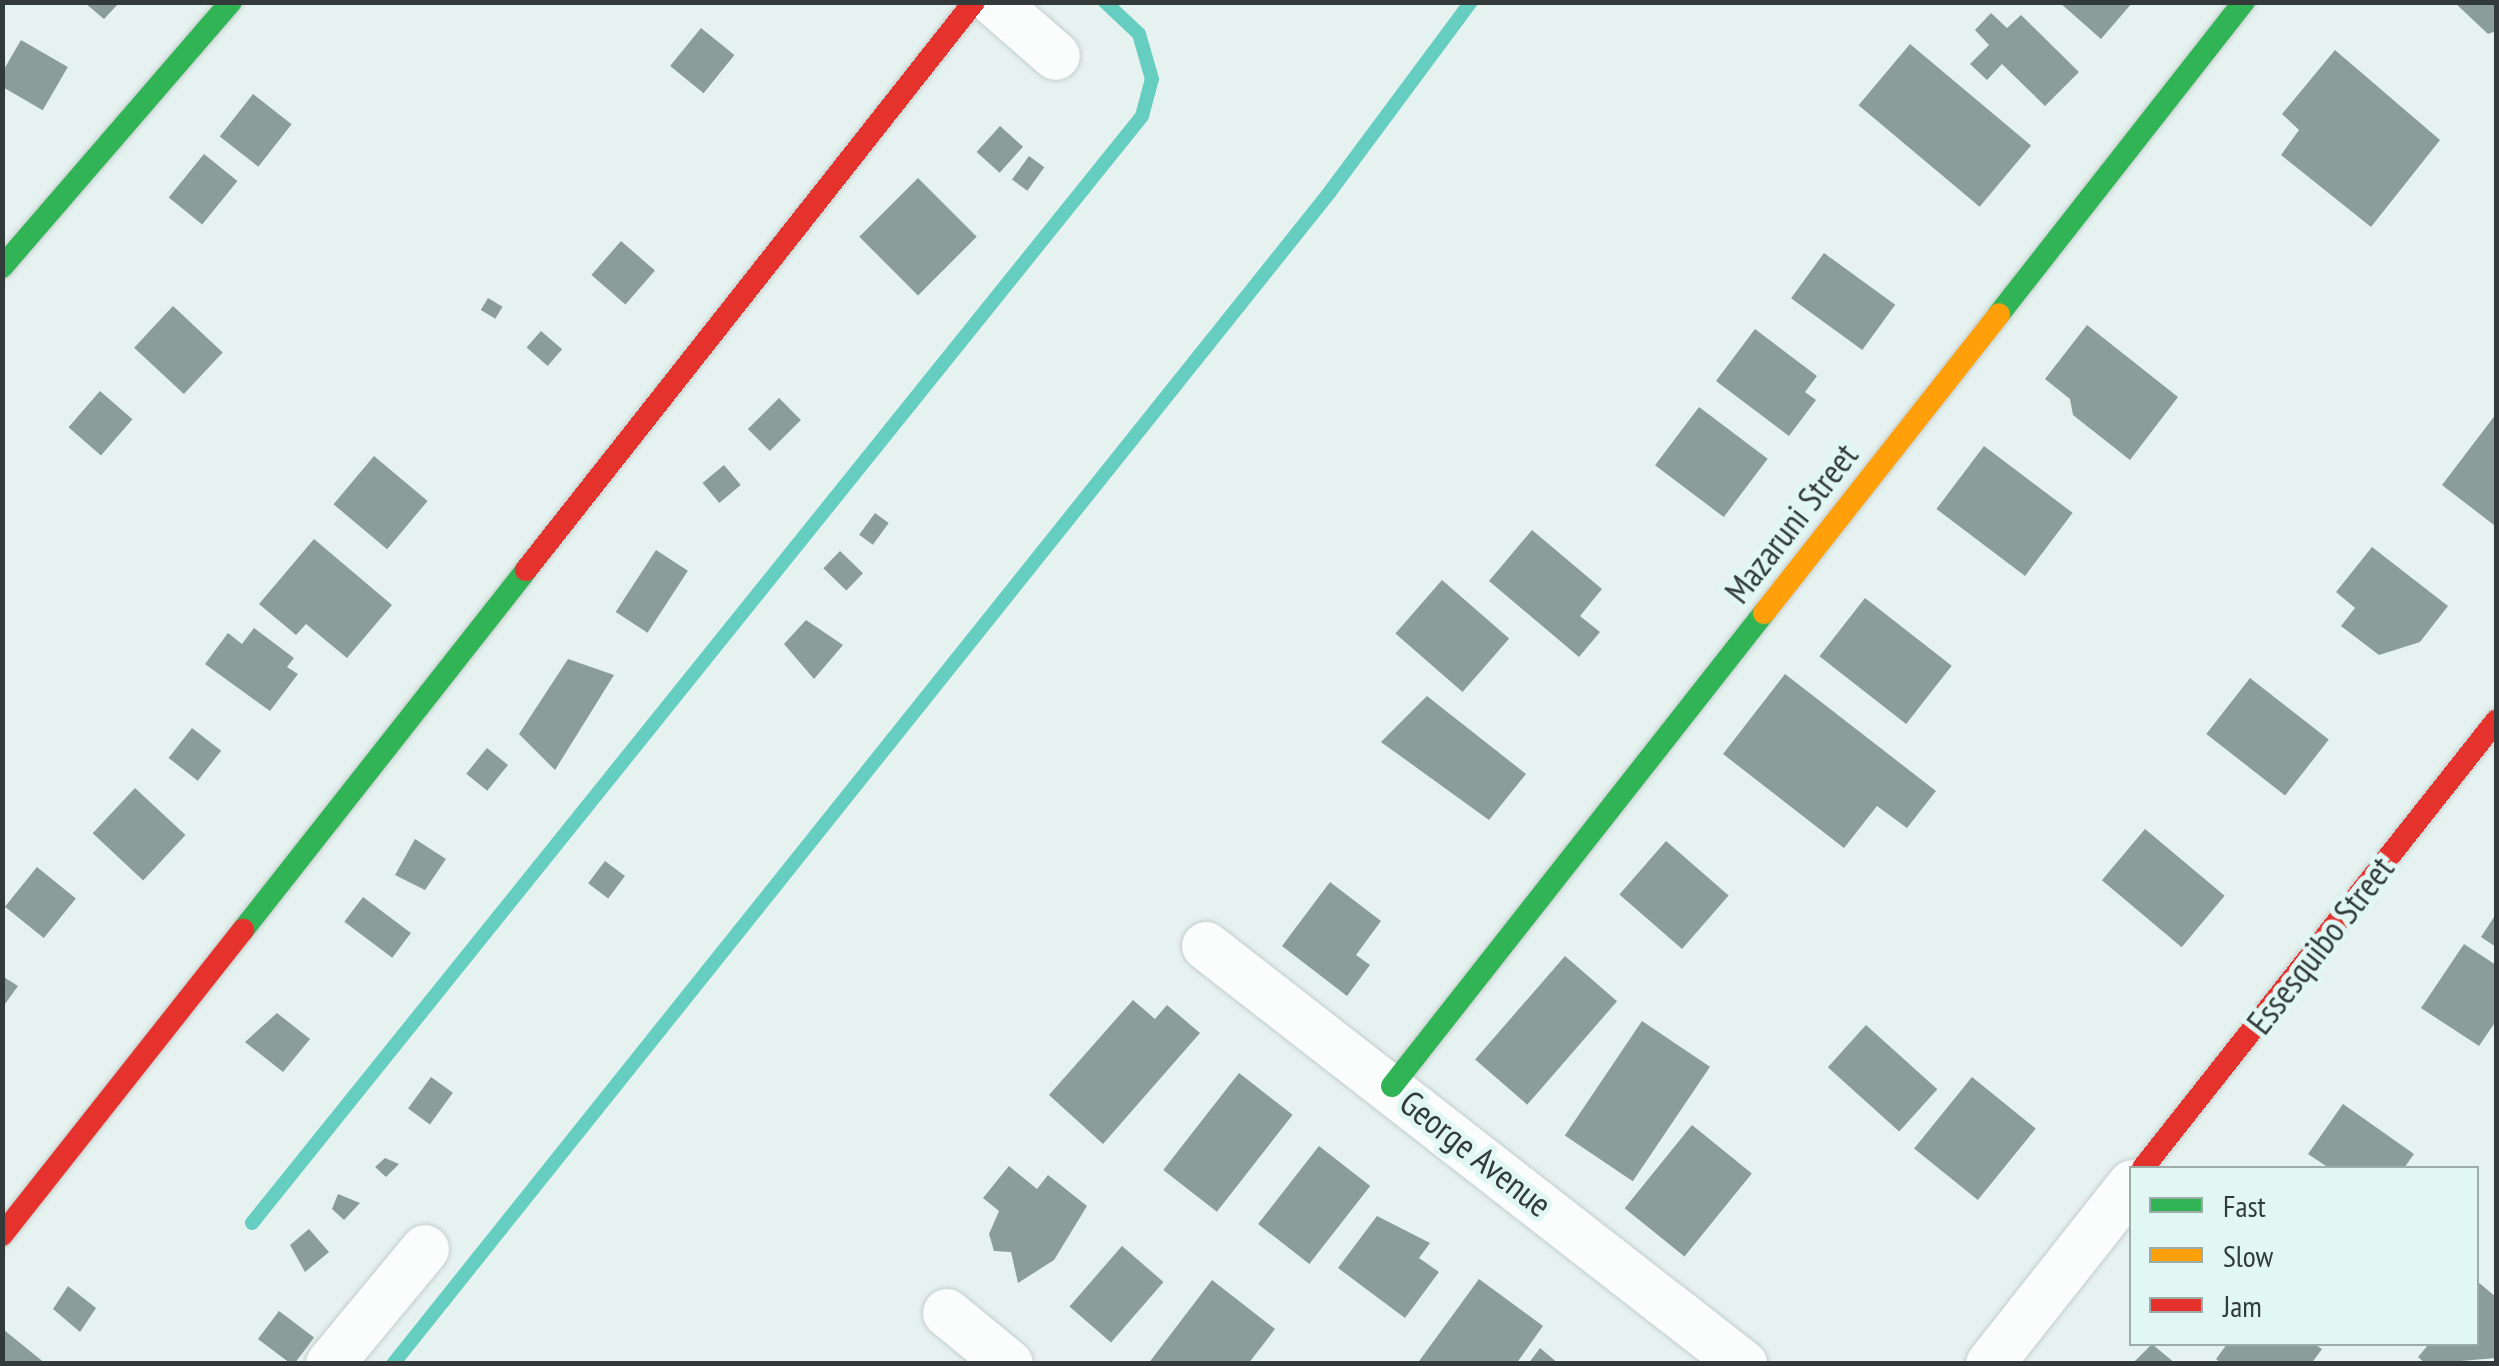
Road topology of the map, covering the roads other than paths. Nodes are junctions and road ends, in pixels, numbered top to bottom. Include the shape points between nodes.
1 (231, 2) edge
2 (974, 2) edge
3 (994, 2) edge
4 (2244, 2) edge
5 (1056, 56) dead end
6 (2, 267) edge
7 (2496, 721) edge
8 (1206, 946) dead end
9 (1392, 1086) junction
10 (2146, 1166) edge
11 (2129, 1188) edge
12 (2, 1234) edge
13 (425, 1249) dead end
14 (947, 1313) dead end
15 (330, 1364) edge
16 (1009, 1364) edge
17 (1744, 1364) edge
18 (1990, 1364) edge

1 - 6 street
2 - 12 street
3 - 5 street
4 - 9 street, Mazaruni Street
7 - 10 street, Essesquibo Street
8 - 9 street, George Avenue
9 - 17 street, George Avenue
11 - 18 street
13 - 15 street
14 - 16 street

